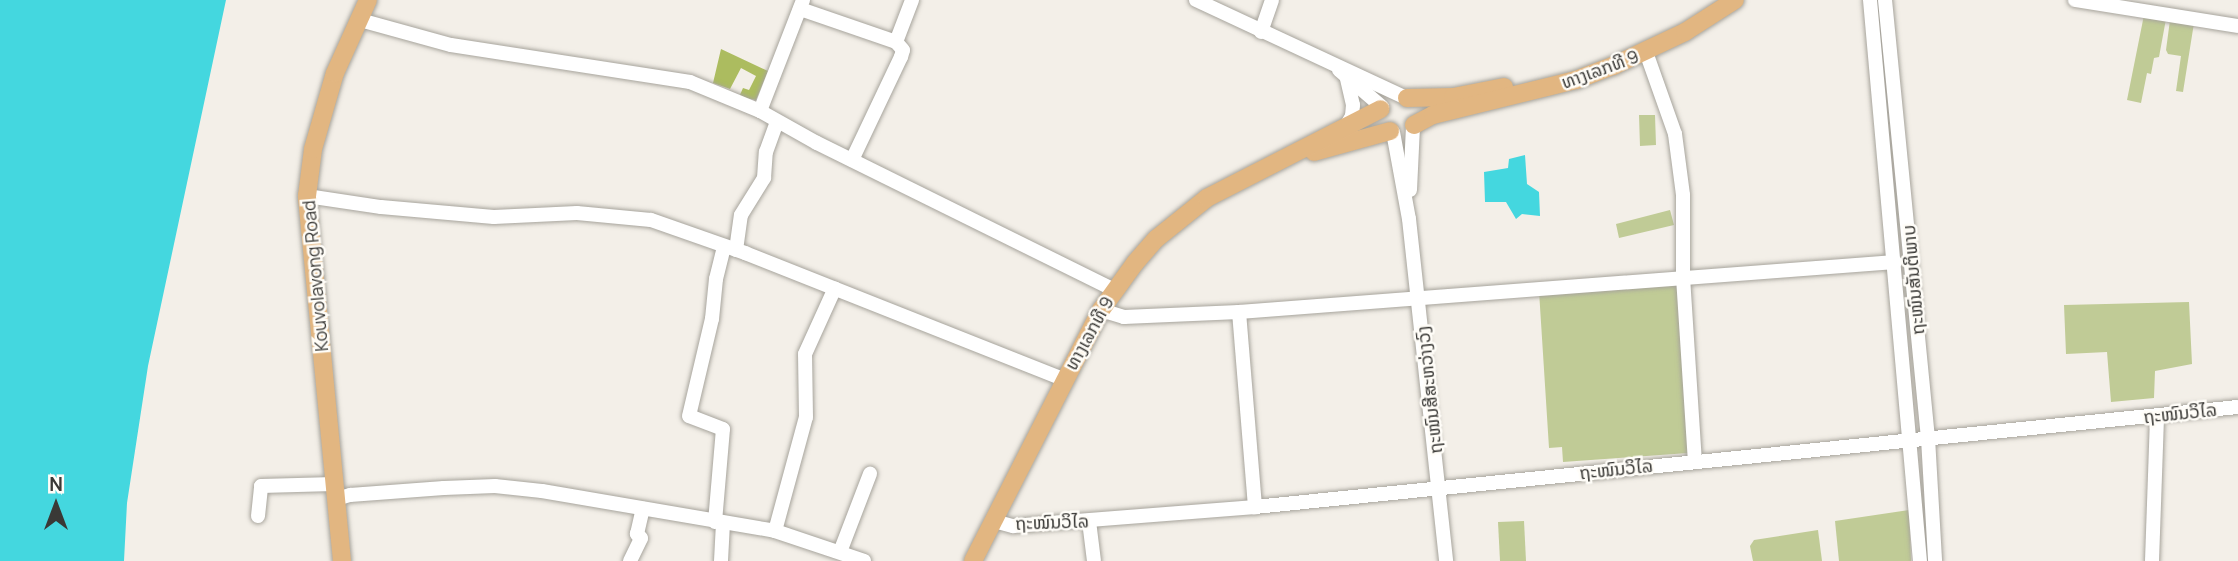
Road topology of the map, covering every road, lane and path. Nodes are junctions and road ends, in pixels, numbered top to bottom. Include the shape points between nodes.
1 (368, 0) edge
2 (912, 0) edge
3 (1196, 0) edge
4 (1272, 0) edge
5 (1870, 0) edge
6 (1885, 0) edge
7 (2075, 0) edge
8 (1724, 2) edge
9 (802, 5) edge
10 (360, 20) junction
11 (2238, 26) edge
12 (1261, 32) junction
13 (896, 42) junction
14 (1646, 52) junction
15 (1335, 67) junction
16 (1348, 78) junction
17 (1405, 97) junction
18 (1381, 108) junction
19 (760, 111) junction
20 (777, 122) junction
21 (1413, 126) junction
22 (1345, 128) junction
23 (1392, 132) junction
24 (852, 160) junction
25 (1273, 163) junction
26 (307, 196) junction
27 (1409, 219) junction
28 (730, 248) junction
29 (1895, 261) junction
30 (1683, 277) junction
31 (835, 288) junction
32 (1114, 289) junction
33 (1419, 298) junction
34 (1101, 310) junction
35 (1239, 312) junction
36 (1063, 379) junction
37 (2238, 407) edge
38 (2157, 416) junction
39 (1928, 438) junction
40 (1910, 439) junction
41 (1695, 461) junction
42 (870, 474) dead end
43 (1439, 488) junction
44 (335, 492) junction
45 (1255, 507) junction
46 (643, 509) junction
47 (258, 516) dead end
48 (1089, 521) junction
49 (994, 522) junction
50 (719, 523) junction
51 (775, 531) junction
52 (840, 552) junction
53 (342, 561) edge
54 (630, 561) edge
55 (721, 561) edge
56 (864, 561) edge
57 (973, 561) edge
58 (1094, 561) edge
59 (1446, 561) edge
60 (1920, 561) edge
61 (1936, 561) edge
62 (2152, 561) edge

1 - 10 main road, Kouvolavong Road
2 - 13 street
3 - 12 street
4 - 12 street
5 - 29 street, ຖະໜົນສັນຕິພາບ
6 - 39 street, ຖະໜົນສັນຕິພາບ
7 - 11 street
8 - 14 main road, ທາງເລກທີ 9
8 - 17 main road, ທາງເລກທີ 9 via 1641,45 1573,71 1453,97
9 - 13 street
9 - 19 street
10 - 19 street via 451,45 690,82
10 - 26 main road, Kouvolavong Road via 335,73 313,149
12 - 15 street
13 - 24 street via 903,50 901,57
14 - 21 main road, ທາງເລກທີ 9 via 1576,80 1433,115
14 - 30 street via 1675,134 1683,195
15 - 16 street
15 - 17 street
16 - 18 street
16 - 22 street via 1353,105
17 - 18 main road via 1390,98
17 - 21 main road via 1417,113
18 - 22 main road, ທາງເລກທີ 9
18 - 23 main road via 1382,124
19 - 20 street
20 - 24 street
20 - 28 street via 766,152 764,178 741,215
21 - 23 main road
21 - 27 street
22 - 25 main road, ທາງເລກທີ 9
23 - 25 main road, ທາງເລກທີ 9
23 - 27 street
24 - 32 street
25 - 32 main road, ທາງເລກທີ 9 via 1227,185 1187,212 1156,239
26 - 28 street via 495,217 620,216 680,229
26 - 44 main road, Kouvolavong Road
27 - 33 street, ຖະໜົນສີສະຫວ່າງວົງ
28 - 31 street
28 - 50 street via 716,279 712,319 689,416 723,429
29 - 30 street
29 - 40 street, ຖະໜົນສັນຕິພາບ
30 - 33 street
30 - 41 street
31 - 36 street
31 - 51 street via 805,354 806,418
32 - 34 main road, ທາງເລກທີ 9
33 - 35 street
33 - 43 street, ຖະໜົນສີສະຫວ່າງວົງ
34 - 35 street via 1124,317
34 - 36 main road, ທາງເລກທີ 9
35 - 45 street
36 - 49 main road, ທາງເລກທີ 9
37 - 38 street, ຖະໜົນວິໄລ
38 - 39 street, ຖະໜົນວິໄລ
38 - 62 street
39 - 40 street, ຖະໜົນວິໄລ
39 - 61 street, ຖະໜົນສັນຕິພາບ
40 - 41 street, ຖະໜົນວິໄລ
40 - 60 street, ຖະໜົນສັນຕິພາບ
41 - 43 street, ຖະໜົນວິໄລ
42 - 52 street
43 - 45 street, ຖະໜົນວິໄລ
43 - 59 street, ຖະໜົນສີສະຫວ່າງວົງ
44 - 46 street via 350,495 495,486
44 - 47 street via 261,486
44 - 53 main road, Kouvolavong Road
45 - 48 street, ຖະໜົນວິໄລ
46 - 50 street
46 - 54 street via 637,534 641,538
48 - 49 street, ຖະໜົນວິໄລ via 1013,526
48 - 58 street
49 - 57 main road, ທາງເລກທີ 9
50 - 51 street
50 - 55 street
51 - 52 street
52 - 56 street

